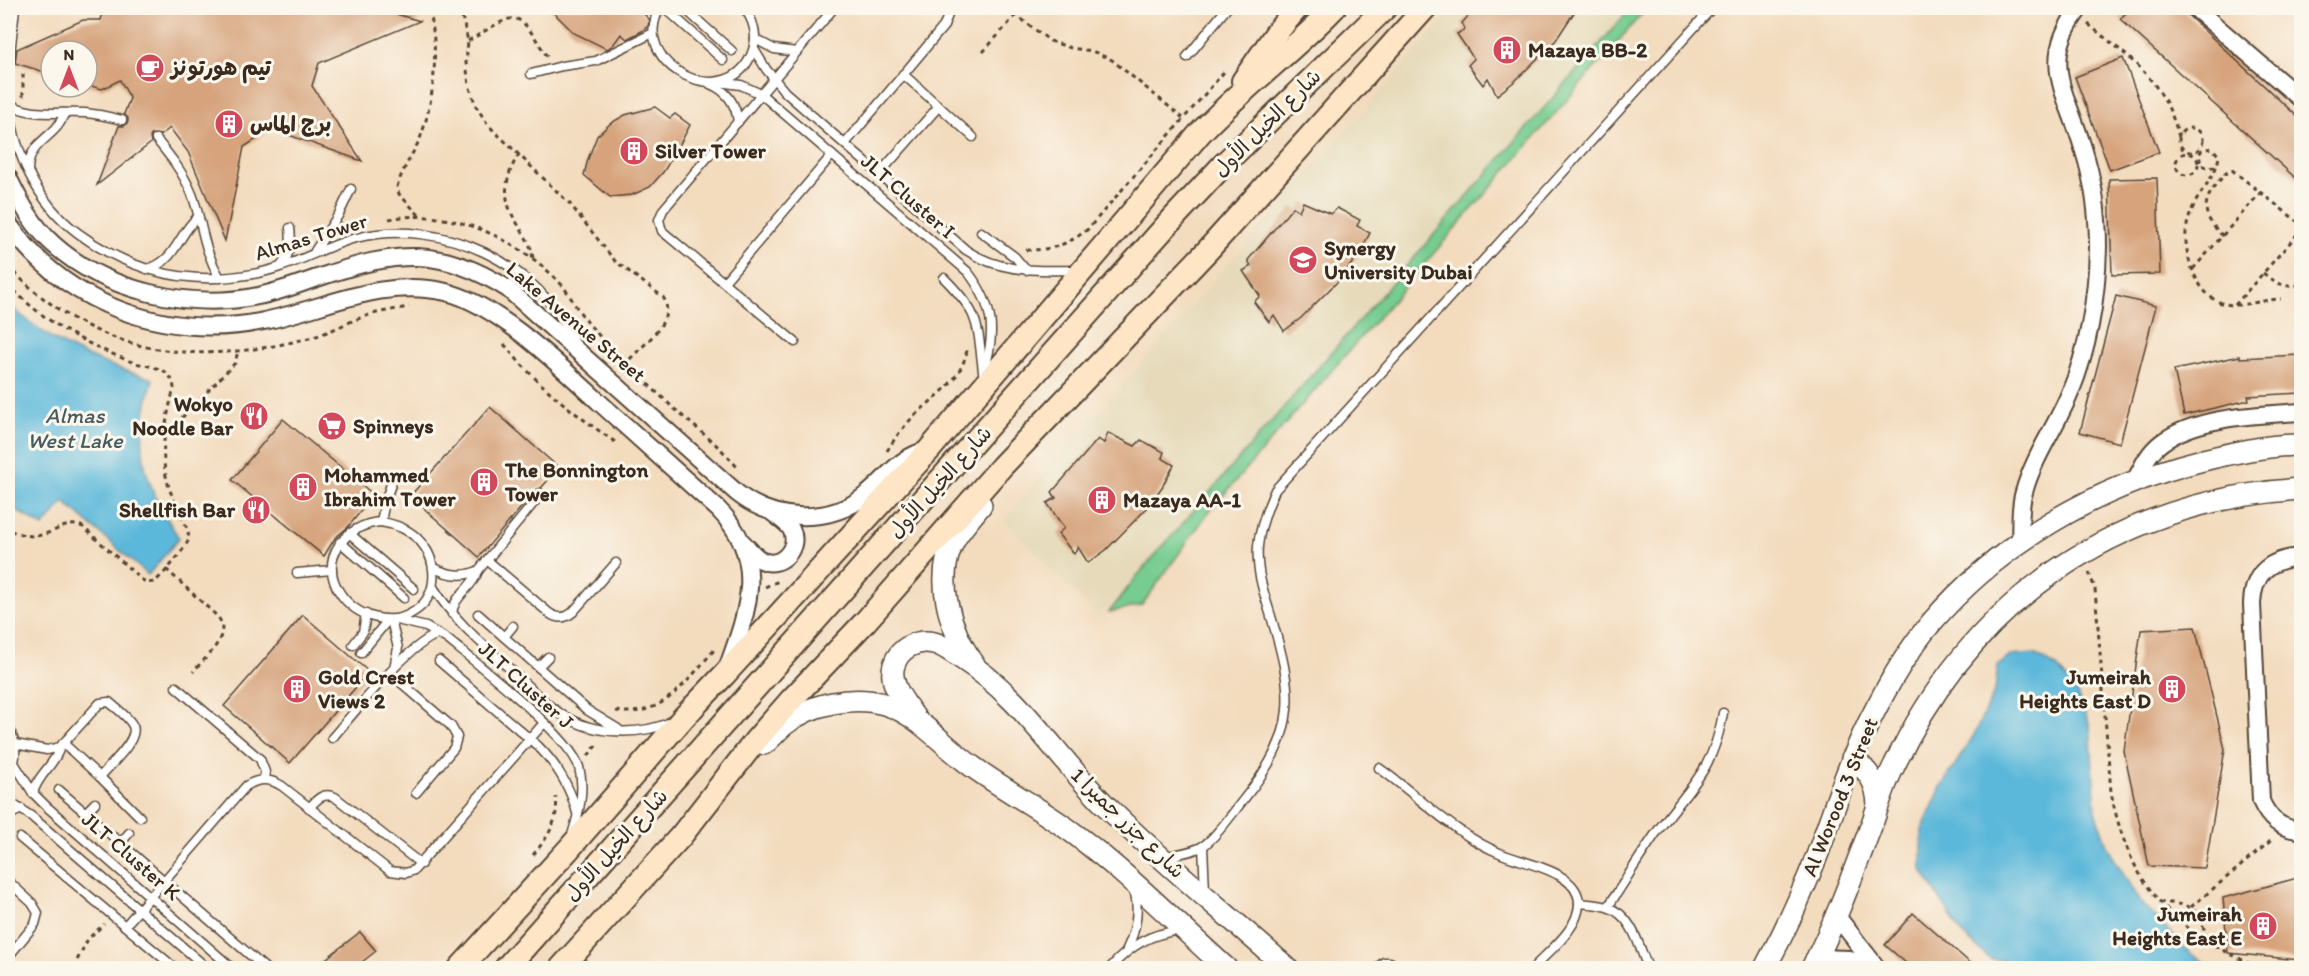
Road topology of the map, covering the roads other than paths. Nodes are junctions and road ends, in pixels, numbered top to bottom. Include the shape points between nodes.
1 (15, 8) edge
2 (660, 8) edge
3 (665, 8) edge
4 (684, 8) edge
5 (744, 8) edge
6 (834, 8) edge
7 (945, 8) edge
8 (1227, 8) edge
9 (1297, 8) edge
10 (1334, 8) edge
11 (1385, 8) edge
12 (1425, 8) edge
13 (1712, 8) edge
14 (2195, 8) edge
15 (2078, 10) edge
16 (653, 33) junction
17 (754, 44) junction
18 (732, 51) dead end
19 (796, 52) junction
20 (1187, 57) dead end
21 (723, 60) dead end
22 (8, 73) edge
23 (531, 74) dead end
24 (903, 74) junction
25 (773, 78) junction
26 (707, 82) junction
27 (718, 82) junction
28 (761, 94) junction
29 (1231, 100) junction
30 (2301, 100) edge
31 (8, 102) edge
32 (939, 106) junction
33 (64, 113) junction
34 (122, 120) dead end
35 (738, 122) junction
36 (973, 137) dead end
37 (156, 139) dead end
38 (845, 144) junction
39 (832, 155) junction
40 (28, 173) junction
41 (879, 174) junction
42 (8, 177) edge
43 (351, 189) dead end
44 (197, 218) junction
45 (8, 223) edge
46 (290, 228) dead end
47 (981, 232) dead end
48 (315, 252) junction
49 (280, 267) junction
50 (145, 270) junction
51 (1026, 270) junction
52 (1083, 270) junction
53 (220, 278) junction
54 (944, 278) dead end
55 (724, 282) junction
56 (795, 342) dead end
57 (579, 352) junction
58 (980, 383) junction
59 (2301, 412) edge
60 (2301, 445) edge
61 (929, 450) junction
62 (1002, 466) junction
63 (393, 479) dead end
64 (2135, 482) junction
65 (2301, 489) edge
66 (541, 494) dead end
67 (773, 513) junction
68 (381, 522) junction
69 (349, 533) junction
70 (340, 542) junction
71 (2020, 542) junction
72 (743, 543) junction
73 (2301, 557) edge
74 (487, 560) junction
75 (616, 563) dead end
76 (433, 567) junction
77 (332, 570) junction
78 (478, 571) junction
79 (297, 573) dead end
80 (433, 587) junction
81 (414, 589) dead end
82 (404, 598) dead end
83 (366, 614) junction
84 (452, 614) junction
85 (478, 614) dead end
86 (392, 620) junction
87 (513, 626) dead end
88 (439, 634) junction
89 (504, 637) junction
90 (353, 645) dead end
91 (361, 653) dead end
92 (548, 657) dead end
93 (439, 661) dead end
94 (538, 667) junction
95 (978, 669) junction
96 (392, 670) junction
97 (724, 675) junction
98 (176, 687) dead end
99 (498, 712) junction
100 (1723, 713) dead end
101 (683, 718) junction
102 (491, 720) dead end
103 (917, 721) junction
104 (544, 723) junction
105 (8, 726) edge
106 (606, 727) junction
107 (332, 738) dead end
108 (530, 739) junction
109 (15, 744) junction
110 (62, 745) junction
111 (1852, 758) junction
112 (14, 763) junction
113 (1379, 768) dead end
114 (8, 777) edge
115 (100, 777) junction
116 (264, 779) junction
117 (721, 785) junction
118 (59, 790) dead end
119 (33, 792) junction
120 (416, 793) dead end
121 (8, 801) edge
122 (95, 803) dead end
123 (1878, 806) junction
124 (309, 808) junction
125 (22, 809) junction
126 (85, 813) junction
127 (8, 815) edge
128 (578, 816) junction
129 (140, 818) dead end
130 (2294, 829) edge
131 (129, 833) dead end
132 (20, 838) dead end
133 (120, 844) junction
134 (1203, 846) junction
135 (568, 850) junction
136 (1163, 857) junction
137 (45, 858) junction
138 (420, 864) junction
139 (38, 866) dead end
140 (8, 881) edge
141 (164, 882) junction
142 (1131, 882) junction
143 (80, 888) junction
144 (1205, 894) junction
145 (72, 897) dead end
146 (150, 897) junction
147 (1579, 903) junction
148 (1608, 907) junction
149 (139, 910) junction
150 (1836, 915) junction
151 (125, 926) junction
152 (1183, 929) junction
153 (1127, 950) junction
154 (8, 957) edge
155 (1815, 963) edge
156 (452, 964) edge
157 (175, 969) edge
158 (207, 969) edge
159 (232, 969) edge
160 (265, 969) edge
161 (506, 969) edge
162 (561, 969) edge
163 (1110, 969) edge
164 (1226, 969) edge
165 (1287, 969) edge
166 (1377, 969) edge
167 (1398, 969) edge
168 (1533, 969) edge
169 (1648, 969) edge
170 (1765, 969) edge
171 (1875, 969) edge

1 - 22 lane
2 - 16 lane
3 - 21 lane
4 - 18 lane
5 - 17 lane, JLT Cluster I via 752,21
6 - 19 lane
7 - 24 lane via 947,21
8 - 20 lane
9 - 29 main road
10 - 29 main road, شارع الخيل الأول
11 - 161 main road, شارع الخيل الأول via 1224,164 1167,225
12 - 62 main road via 1208,250
13 - 134 lane via 1275,490 1263,519 1258,547 1259,578 1282,654 1288,690 1286,724 1275,756 1255,786
14 - 30 street
15 - 71 street via 2063,34 2057,64 2093,187 2098,266 2080,366 2023,494
16 - 23 lane via 596,62
16 - 26 lane, JLT Cluster I via 661,55 670,65 690,78
17 - 19 lane
17 - 25 lane, JLT Cluster I
17 - 27 lane via 741,70
19 - 25 lane
24 - 32 lane
24 - 38 lane
25 - 28 lane
25 - 38 lane, JLT Cluster I
26 - 27 lane, JLT Cluster I
26 - 35 lane via 726,93
27 - 28 lane, JLT Cluster I via 741,85
28 - 35 lane
28 - 39 lane, JLT Cluster I
29 - 52 main road, شارع الخيل الأول
31 - 33 lane, Almas Tower via 34,112
31 - 40 lane, Almas Tower via 14,139
32 - 36 lane
32 - 41 lane
33 - 34 lane, Almas Tower
33 - 40 lane via 58,128 36,146
35 - 55 lane via 663,210 659,220 662,231
37 - 44 lane via 184,176
38 - 41 lane, JLT Cluster I
39 - 55 lane
39 - 58 lane, JLT Cluster I via 957,262 979,287 991,318 992,336
40 - 50 lane, Almas Tower via 71,228 98,248
41 - 51 lane, JLT Cluster I via 978,258
42 - 57 street, Lake Avenue Street via 19,200 54,245 113,281 148,293 184,300 221,301 258,296 393,257 442,260 480,273 508,289
43 - 48 lane
44 - 50 lane via 168,259
44 - 53 lane via 205,249
45 - 72 street, Lake Avenue Street via 17,237 69,285 133,316 183,327 224,327 264,321 331,301 397,289 446,292 468,299 490,310 558,364 718,508
46 - 49 lane via 291,244
47 - 51 lane
48 - 49 lane, Almas Tower
48 - 57 lane, Almas Tower via 383,234 412,233 468,245 519,273 552,303
49 - 53 lane, Almas Tower
50 - 53 lane, Almas Tower via 170,276
51 - 52 lane, JLT Cluster I
52 - 58 main road, شارع الخيل الأول
54 - 58 lane via 965,299 975,318
55 - 56 lane
57 - 67 street, Lake Avenue Street via 737,493
58 - 61 main road, شارع الخيل الأول
59 - 64 street via 2199,424 2178,432 2145,461
60 - 64 street, Al Worood 3 Street via 2234,453
61 - 67 street, Lake Avenue Street via 904,459 863,498 840,509 814,515
61 - 97 main road, شارع الخيل الأول
62 - 95 street via 993,490 956,537 946,567 948,605 955,628
62 - 117 main road via 756,740
63 - 68 lane
64 - 71 street, Al Worood 3 Street via 2085,503
65 - 123 street, Al Worood 3 Street via 2228,497 2188,507 2121,532 2028,590 1953,668 1909,734
66 - 74 lane
67 - 72 street, Lake Avenue Street via 794,537 788,555 781,561 762,561
68 - 69 lane
68 - 76 lane via 404,529 417,539 427,550
69 - 70 lane
69 - 81 lane
70 - 77 lane
70 - 82 lane
71 - 111 street, Al Worood 3 Street via 1977,577 1931,623 1870,720
72 - 97 street, Lake Avenue Street via 749,568 747,605
73 - 130 street via 2277,561 2265,568 2252,591 2261,801 2270,817
74 - 75 lane via 559,618 569,616
74 - 78 lane
76 - 78 lane via 455,575
76 - 80 lane
77 - 79 lane
77 - 83 lane, JLT Cluster J via 340,593
78 - 84 lane via 476,579 456,601
80 - 84 lane, JLT Cluster J
80 - 86 lane via 419,608
83 - 86 lane, JLT Cluster J
83 - 90 lane via 363,632
84 - 106 lane, JLT Cluster J via 563,716 590,727
85 - 89 lane
86 - 88 lane, JLT Cluster J
86 - 91 lane
86 - 96 lane via 398,648
87 - 89 lane
88 - 96 lane via 425,640
88 - 104 lane, JLT Cluster J
89 - 94 lane
92 - 94 lane
93 - 99 lane via 460,685
94 - 106 lane
95 - 103 street via 935,643 921,642 899,654 893,679
95 - 136 street, شارع جزر جميرا 1 via 1014,700 1105,805
96 - 107 lane
96 - 120 lane via 457,736 454,748
97 - 101 main road, شارع الخيل الأول
98 - 116 lane via 260,759
99 - 102 lane
99 - 108 lane
100 - 148 lane via 1710,761
101 - 106 lane, JLT Cluster J via 624,732
101 - 135 main road, شارع الخيل الأول
103 - 117 street via 884,704 866,701 848,701 806,712 785,724
103 - 142 street, شارع جزر جميرا 1 via 973,768 1076,835
104 - 108 lane
104 - 128 lane, JLT Cluster J via 563,741 578,765
105 - 109 lane
108 - 128 lane via 562,775
108 - 138 lane
109 - 110 lane via 47,750
109 - 112 lane
110 - 115 lane
110 - 115 lane via 97,705 110,702 131,723 134,738
110 - 119 lane
111 - 123 street via 1873,779
111 - 170 street, Al Worood 3 Street via 1813,865
112 - 114 lane
112 - 119 lane, JLT Cluster K
113 - 147 lane via 1465,836 1567,879 1576,889
115 - 129 lane
116 - 124 lane via 274,781
116 - 141 lane via 246,786
117 - 162 main road via 681,836
118 - 126 lane
119 - 146 lane, JLT Cluster K
121 - 125 lane, JLT Cluster K
122 - 126 lane
123 - 150 street, Al Worood 3 Street
124 - 138 lane via 390,871 406,873
124 - 138 lane via 321,796 335,797
125 - 127 lane
125 - 149 lane, JLT Cluster K
126 - 133 lane
128 - 135 lane, JLT Cluster J
131 - 133 lane
132 - 137 lane
133 - 141 lane
134 - 136 lane
134 - 144 lane
135 - 156 main road, شارع الخيل الأول
136 - 144 street, شارع جزر جميرا 1
137 - 139 lane
137 - 143 lane
140 - 154 lane via 36,908 38,919
141 - 146 lane
141 - 160 lane
142 - 152 street, شارع جزر جميرا 1
142 - 153 lane via 1137,916
143 - 145 lane
143 - 151 lane
144 - 165 street, شارع جزر جميرا 1
146 - 149 lane
146 - 159 lane, JLT Cluster K
147 - 148 lane
147 - 168 lane via 1568,932
148 - 169 lane via 1631,926
149 - 151 lane
149 - 158 lane, JLT Cluster K
150 - 155 street, Al Worood 3 Street
150 - 171 street
151 - 157 lane
152 - 153 lane via 1159,934
152 - 164 street, شارع جزر جميرا 1
153 - 163 lane
155 - 171 street via 1850,959
166 - 167 lane via 1390,962

